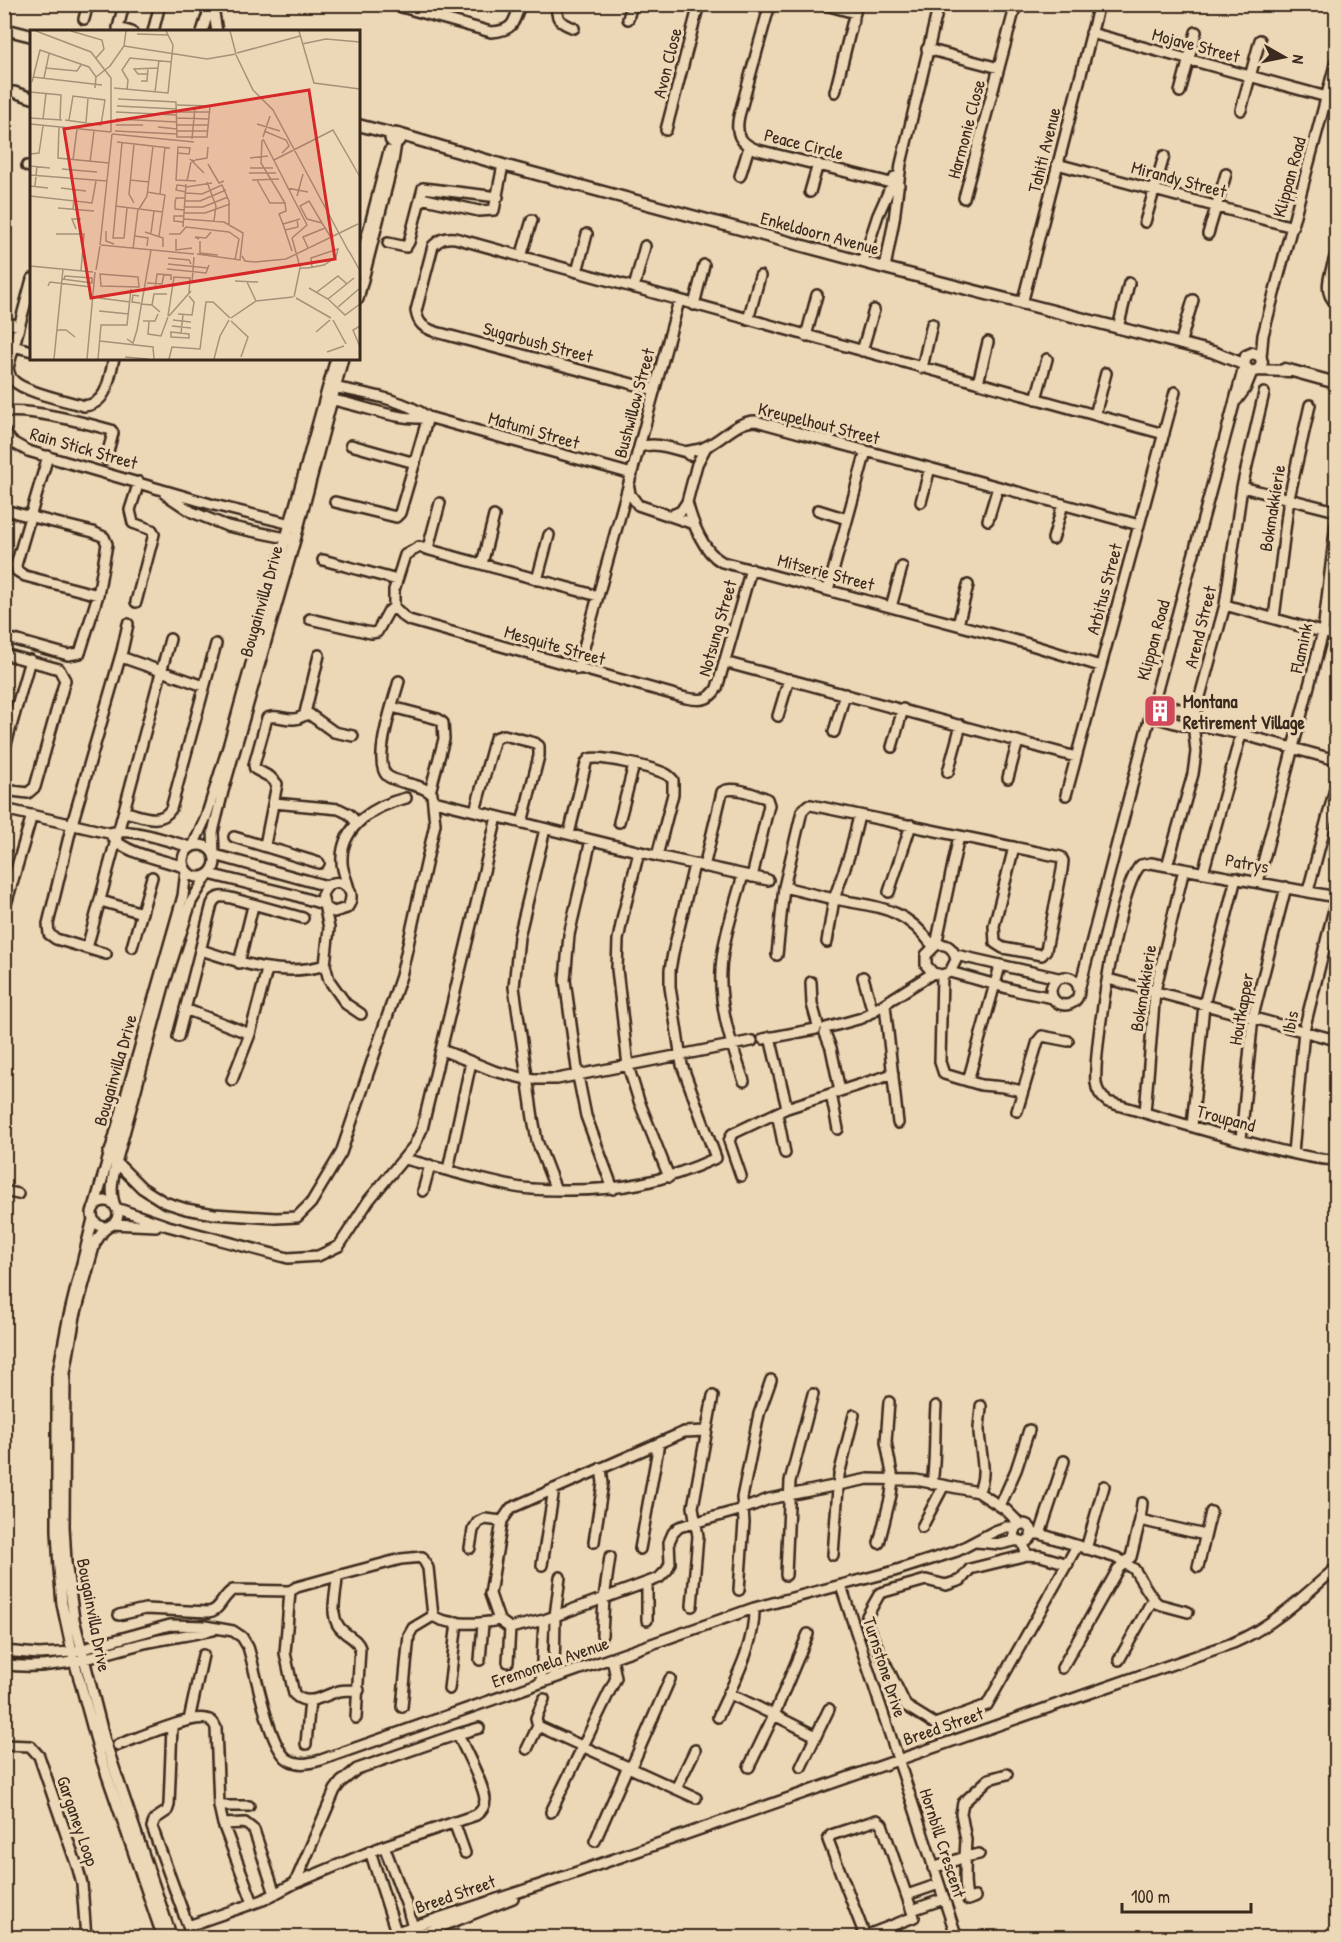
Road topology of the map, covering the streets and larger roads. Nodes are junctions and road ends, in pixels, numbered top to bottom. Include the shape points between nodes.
1 (88, 4) edge
2 (124, 4) edge
3 (159, 4) edge
4 (212, 4) edge
5 (391, 4) edge
6 (520, 4) edge
7 (558, 4) edge
8 (632, 4) edge
9 (699, 4) edge
10 (770, 4) edge
11 (822, 4) edge
12 (939, 4) edge
13 (1017, 4) edge
14 (1099, 4) edge
15 (856, 9) edge
16 (84, 19) dead end
17 (628, 19) dead end
18 (574, 28) dead end
19 (4, 29) edge
20 (125, 30) edge
21 (153, 30) edge
22 (203, 30) edge
23 (217, 30) edge
24 (1196, 32) dead end
25 (1091, 33) junction
26 (30, 36) edge
27 (1260, 40) dead end
28 (927, 49) junction
29 (1188, 60) junction
30 (1336, 61) edge
31 (999, 68) junction
32 (1250, 77) junction
33 (14, 92) dead end
34 (836, 92) dead end
35 (1180, 92) dead end
36 (30, 97) edge
37 (1327, 98) junction
38 (1241, 110) dead end
39 (360, 126) edge
40 (666, 130) dead end
41 (394, 138) junction
42 (749, 147) junction
43 (1164, 156) dead end
44 (818, 164) junction
45 (1057, 164) junction
46 (503, 165) junction
47 (1226, 174) dead end
48 (740, 176) dead end
49 (896, 184) junction
50 (1153, 189) junction
51 (810, 192) dead end
52 (498, 197) junction
53 (421, 198) junction
54 (964, 198) dead end
55 (1216, 206) junction
56 (532, 220) dead end
57 (1145, 222) dead end
58 (1293, 227) junction
59 (587, 234) dead end
60 (1208, 234) dead end
61 (388, 243) dead end
62 (645, 246) dead end
63 (1336, 254) edge
64 (521, 257) junction
65 (863, 261) junction
66 (360, 264) edge
67 (704, 265) dead end
68 (885, 268) junction
69 (577, 272) junction
70 (760, 276) dead end
71 (1129, 283) dead end
72 (30, 286) edge
73 (634, 288) junction
74 (360, 291) edge
75 (817, 295) dead end
76 (1193, 300) dead end
77 (679, 301) junction
78 (1336, 303) edge
79 (1022, 304) junction
80 (694, 305) junction
81 (874, 310) dead end
82 (748, 320) junction
83 (4, 322) edge
84 (932, 324) dead end
85 (19, 326) junction
86 (1118, 328) junction
87 (806, 336) junction
88 (988, 342) dead end
89 (1180, 344) junction
90 (13, 346) junction
91 (30, 350) edge
92 (862, 351) junction
93 (1047, 359) dead end
94 (113, 360) edge
95 (336, 360) edge
96 (342, 360) edge
97 (1252, 362) junction
98 (922, 368) junction
99 (1106, 373) dead end
100 (978, 383) junction
101 (1336, 383) edge
102 (332, 387) junction
103 (655, 390) junction
104 (1174, 392) dead end
105 (1264, 393) dead end
106 (329, 399) junction
107 (1036, 399) junction
108 (1310, 405) dead end
109 (4, 412) edge
110 (1095, 415) junction
111 (428, 417) junction
112 (4, 430) edge
113 (644, 432) junction
114 (1164, 434) junction
115 (351, 445) dead end
116 (658, 445) junction
117 (640, 447) junction
118 (706, 447) junction
119 (866, 451) junction
120 (686, 452) junction
121 (48, 456) junction
122 (106, 459) dead end
123 (415, 463) junction
124 (697, 464) junction
125 (930, 468) junction
126 (632, 474) junction
127 (139, 482) junction
128 (629, 486) junction
129 (998, 487) junction
130 (1242, 487) junction
131 (161, 490) junction
132 (1289, 498) junction
133 (335, 502) dead end
134 (687, 502) junction
135 (921, 502) dead end
136 (441, 503) dead end
137 (1063, 504) junction
138 (643, 507) junction
139 (4, 510) edge
140 (818, 510) dead end
141 (1336, 511) edge
142 (621, 514) junction
143 (672, 515) junction
144 (494, 516) dead end
145 (30, 517) junction
146 (847, 519) junction
147 (988, 520) dead end
148 (1336, 523) edge
149 (694, 524) junction
150 (295, 525) junction
151 (1138, 525) junction
152 (549, 534) dead end
153 (291, 539) junction
154 (1053, 539) dead end
155 (428, 548) junction
156 (323, 560) dead end
157 (482, 564) junction
158 (902, 567) dead end
159 (751, 569) junction
160 (397, 580) junction
161 (537, 580) junction
162 (968, 585) dead end
163 (828, 590) junction
164 (98, 595) junction
165 (598, 596) junction
166 (136, 602) dead end
167 (1225, 605) junction
168 (394, 607) junction
169 (891, 607) junction
170 (1274, 618) junction
171 (310, 619) dead end
172 (128, 624) dead end
173 (958, 625) junction
174 (1323, 632) junction
175 (1336, 636) edge
176 (4, 637) edge
177 (170, 639) dead end
178 (216, 644) dead end
179 (4, 654) edge
180 (319, 655) dead end
181 (121, 657) junction
182 (30, 660) junction
183 (724, 662) junction
184 (1100, 666) junction
185 (578, 669) junction
186 (162, 672) junction
187 (789, 679) junction
188 (399, 681) dead end
189 (204, 686) junction
190 (845, 694) junction
191 (712, 695) joint
192 (1154, 701) junction
193 (392, 707) junction
194 (903, 709) junction
195 (305, 713) junction
196 (1195, 714) junction
197 (778, 716) dead end
198 (1150, 717) junction
199 (961, 725) junction
200 (1193, 726) junction
201 (834, 732) dead end
202 (1240, 734) junction
203 (353, 736) dead end
204 (1018, 741) junction
205 (892, 747) dead end
206 (1292, 749) junction
207 (4, 751) edge
208 (1076, 757) junction
209 (1336, 760) edge
210 (634, 765) junction
211 (948, 772) dead end
212 (1008, 778) dead end
213 (1336, 785) edge
214 (4, 790) edge
215 (430, 792) junction
216 (1066, 795) dead end
217 (406, 798) dead end
218 (434, 801) junction
219 (274, 803) junction
220 (4, 809) edge
221 (476, 811) junction
222 (124, 812) junction
223 (32, 815) junction
224 (859, 816) junction
225 (497, 817) junction
226 (619, 822) dead end
227 (357, 823) junction
228 (522, 823) junction
229 (72, 824) junction
230 (911, 825) junction
231 (545, 829) junction
232 (119, 830) junction
233 (109, 833) junction
234 (569, 834) junction
235 (959, 836) junction
236 (234, 837) dead end
237 (591, 840) junction
238 (116, 842) junction
239 (265, 845) junction
240 (192, 847) junction
241 (1014, 848) junction
242 (639, 852) junction
243 (214, 854) junction
244 (657, 856) junction
245 (319, 863) dead end
246 (342, 865) junction
247 (694, 865) junction
248 (1167, 866) junction
249 (704, 867) junction
250 (185, 869) junction
251 (1184, 870) junction
252 (1203, 873) junction
253 (208, 875) junction
254 (747, 876) junction
255 (152, 878) dead end
256 (1236, 878) junction
257 (768, 880) dead end
258 (1258, 882) junction
259 (329, 885) junction
260 (784, 887) junction
261 (1286, 887) junction
262 (349, 889) junction
263 (1308, 891) junction
264 (889, 892) dead end
265 (834, 899) junction
266 (1336, 899) edge
267 (100, 901) junction
268 (253, 906) junction
269 (325, 906) junction
270 (4, 911) edge
271 (343, 911) junction
272 (142, 913) junction
273 (303, 918) dead end
274 (329, 928) junction
275 (827, 942) dead end
276 (934, 946) junction
277 (132, 947) dead end
278 (87, 948) junction
279 (201, 950) junction
280 (106, 954) dead end
281 (777, 955) dead end
282 (956, 955) junction
283 (1086, 959) junction
284 (239, 963) junction
285 (325, 964) junction
286 (1000, 966) junction
287 (267, 970) junction
288 (942, 973) junction
289 (863, 977) dead end
290 (1058, 978) junction
291 (1071, 978) junction
292 (1108, 978) junction
293 (811, 982) dead end
294 (995, 985) junction
295 (1079, 990) junction
296 (1155, 992) junction
297 (1053, 998) junction
298 (885, 1005) junction
299 (1204, 1005) junction
300 (185, 1009) junction
301 (873, 1012) junction
302 (361, 1014) dead end
303 (1253, 1016) junction
304 (821, 1029) junction
305 (1304, 1030) junction
306 (249, 1034) junction
307 (178, 1037) dead end
308 (1336, 1040) edge
309 (752, 1041) dead end
310 (1068, 1041) dead end
311 (732, 1045) junction
312 (442, 1050) junction
313 (680, 1055) junction
314 (471, 1062) junction
315 (628, 1066) junction
316 (893, 1074) junction
317 (578, 1076) junction
318 (526, 1079) junction
319 (232, 1080) dead end
320 (744, 1081) dead end
321 (968, 1081) junction
322 (1022, 1091) junction
323 (835, 1093) junction
324 (787, 1108) junction
325 (1017, 1111) dead end
326 (777, 1113) junction
327 (1145, 1113) junction
328 (898, 1123) dead end
329 (1192, 1126) junction
330 (838, 1129) dead end
331 (1241, 1139) junction
332 (785, 1152) dead end
333 (1293, 1153) junction
334 (108, 1154) junction
335 (405, 1159) junction
336 (1336, 1159) edge
337 (116, 1163) junction
338 (430, 1165) junction
339 (448, 1170) junction
340 (741, 1176) dead end
341 (669, 1177) junction
342 (613, 1189) junction
343 (556, 1190) junction
344 (4, 1191) edge
345 (423, 1191) dead end
346 (18, 1194) dead end
347 (93, 1208) junction
348 (116, 1208) junction
349 (93, 1219) junction
350 (112, 1224) junction
351 (168, 1226) junction
352 (771, 1380) dead end
353 (813, 1394) dead end
354 (713, 1396) dead end
355 (890, 1402) dead end
356 (936, 1406) dead end
357 (981, 1406) dead end
358 (60, 1412) junction
359 (854, 1414) dead end
360 (1029, 1430) dead end
361 (706, 1431) junction
362 (659, 1443) junction
363 (1064, 1461) dead end
364 (602, 1468) junction
365 (893, 1479) junction
366 (932, 1484) junction
367 (838, 1485) junction
368 (1104, 1486) dead end
369 (943, 1487) junction
370 (554, 1489) junction
371 (978, 1492) junction
372 (790, 1494) junction
373 (1142, 1503) dead end
374 (1000, 1506) junction
375 (743, 1509) junction
376 (1211, 1512) dead end
377 (1140, 1520) junction
378 (502, 1521) junction
379 (697, 1522) junction
380 (1018, 1526) junction
381 (922, 1527) dead end
382 (1036, 1534) junction
383 (1205, 1535) junction
384 (1020, 1541) junction
385 (594, 1542) dead end
386 (976, 1542) junction
387 (879, 1543) dead end
388 (470, 1548) dead end
389 (1081, 1548) junction
390 (640, 1549) dead end
391 (833, 1555) dead end
392 (1027, 1555) junction
393 (609, 1557) dead end
394 (1125, 1562) junction
395 (1068, 1564) junction
396 (542, 1565) dead end
397 (1198, 1567) dead end
398 (1336, 1568) edge
399 (786, 1575) dead end
400 (337, 1576) junction
401 (560, 1577) dead end
402 (647, 1584) junction
403 (841, 1586) junction
404 (739, 1590) dead end
405 (290, 1592) junction
406 (604, 1598) junction
407 (1153, 1599) junction
408 (692, 1606) dead end
409 (754, 1608) junction
410 (1188, 1612) dead end
411 (119, 1615) dead end
412 (433, 1616) junction
413 (555, 1616) junction
414 (499, 1620) junction
415 (544, 1620) junction
416 (647, 1620) dead end
417 (457, 1622) junction
418 (483, 1624) junction
419 (510, 1628) junction
420 (808, 1634) dead end
421 (602, 1635) dead end
422 (4, 1650) edge
423 (30, 1654) junction
424 (78, 1655) junction
425 (203, 1655) dead end
426 (612, 1658) junction
427 (480, 1660) dead end
428 (1119, 1660) dead end
429 (508, 1662) dead end
430 (4, 1664) edge
431 (30, 1666) junction
432 (1062, 1668) dead end
433 (554, 1677) junction
434 (670, 1679) dead end
435 (541, 1682) junction
436 (449, 1689) dead end
437 (359, 1690) junction
438 (728, 1693) junction
439 (310, 1700) junction
440 (544, 1700) dead end
441 (402, 1707) dead end
442 (829, 1709) dead end
443 (774, 1715) junction
444 (718, 1717) dead end
445 (356, 1718) dead end
446 (189, 1720) junction
447 (172, 1726) junction
448 (538, 1726) junction
449 (479, 1728) dead end
450 (458, 1734) junction
451 (816, 1736) junction
452 (306, 1744) dead end
453 (4, 1745) edge
454 (118, 1745) dead end
455 (582, 1745) junction
456 (527, 1749) dead end
457 (695, 1750) dead end
458 (897, 1759) junction
459 (629, 1767) junction
460 (749, 1767) dead end
461 (801, 1767) dead end
462 (1007, 1774) dead end
463 (676, 1789) junction
464 (696, 1798) dead end
465 (219, 1806) junction
466 (249, 1806) dead end
467 (551, 1812) dead end
468 (454, 1822) junction
469 (223, 1824) junction
470 (595, 1840) dead end
471 (384, 1846) junction
472 (370, 1851) junction
473 (465, 1853) dead end
474 (979, 1854) dead end
475 (965, 1857) junction
476 (933, 1868) junction
477 (295, 1883) junction
478 (543, 1884) junction
479 (939, 1884) junction
480 (275, 1894) junction
481 (907, 1895) junction
482 (975, 1897) dead end
483 (944, 1899) junction
484 (253, 1903) junction
485 (912, 1910) junction
486 (188, 1926) junction
487 (413, 1926) junction
488 (397, 1934) edge
489 (413, 1937) edge
490 (86, 1938) edge
491 (163, 1938) edge
492 (172, 1938) edge
493 (192, 1938) edge
494 (378, 1938) edge
495 (957, 1938) edge

1 - 16 street
2 - 20 street via 118,28
3 - 21 street
4 - 22 street
4 - 23 street
5 - 6 street via 490,32 502,32 511,26
7 - 18 street via 556,17
8 - 17 street
9 - 40 street, Avon Close
10 - 42 street, Peace Circle via 738,123 738,136
11 - 15 street
12 - 28 street
13 - 31 street, Harmonie Close
14 - 25 street, Tahiti Avenue
15 - 34 street
19 - 26 street
24 - 29 street
25 - 29 street, Mojave Street
25 - 45 street, Tahiti Avenue
27 - 32 street
28 - 31 street, Harmonie Close
28 - 49 street
29 - 32 street, Mojave Street
29 - 35 street
30 - 37 street, Klippan Road
31 - 54 street, Harmonie Close
32 - 37 street, Mojave Street
32 - 38 street
33 - 36 street
37 - 58 street, Klippan Road
39 - 41 street
41 - 46 street, Enkeldoorn Avenue via 412,139
41 - 66 street
41 - 74 street via 393,162
42 - 44 street, Peace Circle
42 - 48 street
43 - 50 street
44 - 49 street, Peace Circle
44 - 51 street
45 - 50 street, Mirandy Street
45 - 79 street, Tahiti Avenue
46 - 52 street
46 - 65 street, Enkeldoorn Avenue
47 - 55 street
49 - 65 street via 878,215
49 - 68 street
50 - 55 street, Mirandy Street
50 - 57 street
52 - 53 street via 423,188
52 - 53 street via 494,210 486,212
53 - 61 street via 406,247
55 - 58 street, Mirandy Street
55 - 60 street
56 - 64 street
58 - 97 street, Klippan Road
59 - 69 street
62 - 73 street
63 - 78 street via 1328,291
64 - 69 street
64 - 103 street, Sugarbush Street via 455,238 438,240 417,319 435,333
65 - 68 street, Enkeldoorn Avenue
67 - 80 street
68 - 79 street, Enkeldoorn Avenue
69 - 73 street
70 - 82 street
71 - 86 street
72 - 85 street
73 - 77 street
75 - 87 street
76 - 89 street
77 - 80 street
77 - 103 street, Bushwillow Street
79 - 86 street, Enkeldoorn Avenue
80 - 82 street
81 - 92 street
82 - 87 street
83 - 85 street
84 - 98 street
85 - 90 street
86 - 89 street, Enkeldoorn Avenue
87 - 92 street
88 - 100 street
89 - 97 street, Enkeldoorn Avenue
90 - 91 street
90 - 94 street via 8,368 15,382 84,405 92,405 103,395
92 - 98 street
93 - 107 street
95 - 102 street, Bougainvilla Drive
96 - 102 street, Bougainvilla Drive
97 - 101 street, Enkeldoorn Avenue
97 - 192 street, Klippan Road via 1245,389 1237,400
98 - 100 street
99 - 110 street
100 - 107 street
102 - 106 street, Bougainvilla Drive
102 - 111 street, Matumi Street via 411,406
103 - 113 street, Bushwillow Street
104 - 114 street, Arbitus Street
105 - 130 street, Arend Street
106 - 111 street, Matumi Street via 399,416
106 - 150 street, Bougainvilla Drive
107 - 110 street
108 - 132 street, Bokmakkierie
109 - 122 street via 20,411 111,430
110 - 114 street
111 - 123 street
111 - 126 street, Matumi Street
112 - 121 street, Rain Stick Street via 17,446
113 - 116 street
113 - 117 street, Bushwillow Street
114 - 151 street, Arbitus Street
115 - 123 street
116 - 117 street
116 - 120 street
117 - 126 street, Bushwillow Street
118 - 119 street, Kreupelhout Street via 737,426 756,421
118 - 120 street, Kreupelhout Street
118 - 124 street, Kreupelhout Street
119 - 125 street, Kreupelhout Street
119 - 146 street
120 - 124 street
121 - 127 street, Rain Stick Street
121 - 145 street
123 - 133 street via 396,517
124 - 134 street
125 - 129 street, Kreupelhout Street
125 - 135 street
126 - 128 street, Bushwillow Street
127 - 131 street, Rain Stick Street
127 - 166 street via 130,515 134,523 154,534
128 - 138 street via 633,499
128 - 142 street, Bushwillow Street
129 - 137 street, Kreupelhout Street
129 - 147 street
130 - 132 street
130 - 167 street, Arend Street
131 - 150 street, Rain Stick Street
131 - 153 street, Rain Stick Street via 192,512 227,526
132 - 141 street
132 - 170 street, Bokmakkierie
134 - 143 street
134 - 149 street
136 - 155 street
137 - 151 street, Kreupelhout Street
137 - 154 street
138 - 142 street
138 - 143 street
139 - 145 street
140 - 146 street
142 - 165 street, Bushwillow Street
143 - 149 street
144 - 157 street
145 - 164 street via 104,537 107,554
145 - 164 street via 17,571
146 - 163 street
148 - 174 street, Flamink
149 - 159 street via 716,559
150 - 153 street, Bougainvilla Drive
151 - 184 street, Arbitus Street
152 - 161 street
153 - 240 street, Bougainvilla Drive via 211,803
153 - 243 street, Bougainvilla Drive via 223,791 213,832
155 - 157 street
155 - 160 street via 419,547 405,555
156 - 160 street
157 - 161 street
158 - 169 street, Mitserie Street
159 - 163 street, Mitserie Street
159 - 183 street, Notsung Street
160 - 168 street
161 - 165 street
162 - 173 street
163 - 169 street, Mitserie Street
164 - 176 street via 80,653 68,655
165 - 185 street, Bushwillow Street
167 - 170 street
167 - 196 street, Arend Street
168 - 171 street via 377,632 371,633
168 - 185 street, Mesquite Street via 410,620
169 - 173 street, Mitserie Street
170 - 174 street
172 - 181 street
173 - 184 street, Mitserie Street
174 - 175 street
174 - 206 street, Flamink
177 - 186 street
178 - 189 street
179 - 182 street
180 - 195 street
181 - 186 street
181 - 229 street
182 - 207 street
182 - 214 street via 59,669 64,675 64,687 35,787 27,793
183 - 187 street
183 - 191 street, Notsung Street
184 - 208 street, Arbitus Street
185 - 191 street, Mesquite Street via 696,700
186 - 189 street
186 - 222 street
187 - 190 street
187 - 197 street
188 - 193 street
189 - 222 street via 171,809 159,819
190 - 194 street
190 - 201 street
192 - 196 street
192 - 198 street, Klippan Road
193 - 215 street via 380,760 382,771 392,779
193 - 215 street via 443,723 444,739
194 - 199 street
194 - 205 street
195 - 203 street via 334,732
195 - 219 street via 294,719 270,716 265,722 254,765 277,784
196 - 200 street, Arend Street
198 - 200 street
198 - 283 street, Klippan Road
199 - 204 street
199 - 211 street
200 - 202 street
200 - 248 street, Arend Street via 1193,774
202 - 206 street
202 - 252 street
204 - 208 street
204 - 212 street
206 - 209 street
206 - 258 street, Flamink
208 - 216 street, Arbitus Street
210 - 226 street
210 - 234 street via 601,757 589,759
210 - 244 street via 665,773 673,780
213 - 263 street
215 - 218 street
217 - 227 street via 378,807
218 - 221 street
218 - 337 street via 435,824 402,976 341,1153 311,1203 297,1217 186,1209 164,1202 142,1188
219 - 227 street via 339,809
219 - 239 street
220 - 223 street
221 - 225 street
221 - 228 street via 495,738 504,735 535,743 539,756
222 - 232 street
223 - 229 street
223 - 270 street
224 - 230 street
224 - 260 street via 805,807
224 - 265 street
225 - 228 street
225 - 312 street
227 - 246 street via 345,844
228 - 231 street
229 - 233 street
229 - 278 street via 48,930 56,939
230 - 235 street
230 - 264 street
231 - 234 street
231 - 318 street via 516,959 514,987
232 - 233 street
232 - 238 street
232 - 240 street
233 - 238 street
234 - 237 street
235 - 241 street
235 - 276 street
236 - 239 street
237 - 242 street
237 - 317 street via 571,927 565,980
238 - 250 street
238 - 267 street
239 - 245 street
240 - 243 street via 202,845
240 - 250 street, Bougainvilla Drive via 183,858
241 - 241 street via 1058,856 1063,861 1042,955 995,943 994,926
242 - 244 street
242 - 315 street via 618,940 617,969
243 - 253 street, Bougainvilla Drive via 215,866
243 - 259 street
244 - 247 street
246 - 259 street
246 - 262 street
247 - 249 street
247 - 313 street via 670,970
248 - 251 street, Patrys
248 - 292 street, Patrys via 1141,865 1133,876
249 - 254 street
249 - 254 street via 722,792 731,789 763,797 769,805
250 - 253 street via 198,878
250 - 334 street, Bougainvilla Drive via 183,896
251 - 252 street, Patrys
251 - 296 street, Bokmakkierie
252 - 256 street, Patrys
253 - 269 street via 294,894
253 - 337 street, Bougainvilla Drive via 191,902 165,982
254 - 257 street
254 - 311 street via 721,969
255 - 272 street
256 - 258 street, Patrys
256 - 299 street
258 - 261 street, Patrys
259 - 262 street via 341,883
259 - 269 street via 322,895
260 - 265 street
260 - 281 street
261 - 263 street, Patrys
261 - 303 street, Houtkapper
262 - 271 street via 352,899
263 - 266 street, Patrys
265 - 275 street
265 - 276 street via 896,912
266 - 305 street, Ibis
267 - 272 street
267 - 278 street
268 - 273 street
268 - 279 street via 216,898
268 - 284 street
269 - 271 street via 334,912
269 - 274 street
271 - 274 street
272 - 277 street
274 - 285 street
276 - 282 street via 948,946
276 - 288 street via 926,960 929,969
278 - 280 street
279 - 284 street
279 - 300 street
282 - 286 street
282 - 288 street via 956,964
283 - 291 street, Klippan Road
283 - 295 street, Klippan Road
284 - 287 street
285 - 287 street via 306,970
285 - 302 street via 333,989
286 - 290 street
286 - 294 street
287 - 306 street
288 - 294 street
288 - 298 street
288 - 321 street via 941,1068 944,1074
289 - 301 street
290 - 291 street
290 - 297 street via 1051,990
291 - 295 street
292 - 296 street
292 - 327 street, Troupand via 1096,1075 1098,1092 1108,1102
293 - 304 street via 812,1004
294 - 297 street
294 - 321 street
295 - 297 street via 1069,1004 1060,1004
296 - 299 street
296 - 327 street, Bokmakkierie
298 - 301 street
298 - 316 street
299 - 303 street
299 - 329 street
300 - 306 street
300 - 307 street
301 - 304 street
303 - 305 street
303 - 331 street, Houtkapper
304 - 323 street via 831,1048
304 - 324 street via 767,1038
305 - 308 street
305 - 333 street, Ibis
306 - 319 street
309 - 311 street
310 - 322 street via 1042,1036
311 - 313 street
311 - 320 street
312 - 314 street
312 - 335 street via 422,1128
313 - 315 street
313 - 341 street via 716,1158
314 - 318 street
314 - 339 street
315 - 317 street
315 - 341 street
316 - 323 street
316 - 328 street
317 - 318 street
317 - 342 street via 586,1116
318 - 343 street via 537,1141
321 - 322 street
322 - 325 street
323 - 324 street
323 - 330 street
324 - 326 street
326 - 332 street
326 - 340 street via 730,1136
327 - 329 street, Troupand
329 - 331 street, Troupand
331 - 333 street, Troupand
333 - 336 street, Troupand
334 - 337 street
334 - 347 street, Bougainvilla Drive
335 - 338 street
335 - 351 street via 369,1200 339,1246 318,1256 288,1258
337 - 348 street, Bougainvilla Drive via 112,1194
338 - 339 street
338 - 345 street
339 - 343 street via 511,1186
341 - 342 street
342 - 343 street
344 - 346 street
347 - 348 street via 106,1201
347 - 349 street, Bougainvilla Drive
348 - 350 street, Bougainvilla Drive via 117,1217
348 - 351 street
349 - 350 street via 101,1226
349 - 358 street, Bougainvilla Drive via 57,1377
350 - 351 street
350 - 358 street, Bougainvilla Drive via 95,1243 78,1306
352 - 375 street via 751,1447
353 - 372 street
354 - 361 street
355 - 365 street via 886,1442
356 - 366 street
357 - 371 street via 983,1456
358 - 424 street, Bougainvilla Drive via 62,1604
359 - 367 street
360 - 374 street
361 - 362 street via 684,1432
361 - 379 street via 693,1507
362 - 364 street
362 - 390 street
363 - 382 street
364 - 370 street
364 - 385 street
365 - 366 street
365 - 367 street
365 - 387 street
366 - 369 street
367 - 372 street
367 - 391 street
368 - 389 street
369 - 371 street
369 - 381 street
370 - 378 street via 515,1506
370 - 396 street
371 - 374 street
372 - 375 street
372 - 399 street
373 - 377 street
374 - 380 street
375 - 379 street
375 - 404 street
376 - 383 street
377 - 383 street
377 - 394 street via 1131,1557
378 - 388 street via 478,1522
378 - 414 street via 489,1594
379 - 402 street via 676,1529 669,1542 668,1570
379 - 408 street
380 - 382 street via 1030,1527
380 - 384 street via 1014,1534
380 - 386 street, Eremomela Avenue via 995,1531
382 - 384 street
382 - 389 street
383 - 397 street
384 - 386 street, Eremomela Avenue
384 - 392 street
386 - 403 street, Eremomela Avenue
389 - 394 street
389 - 395 street
392 - 395 street
392 - 395 street via 970,1569 961,1580 946,1585 926,1580 880,1593 866,1623 906,1706 934,1724 987,1705
393 - 406 street
394 - 407 street
394 - 432 street
398 - 458 street, Breed Street via 1280,1616 1244,1638
400 - 405 street
400 - 412 street via 422,1557 428,1568
400 - 437 street via 335,1623 360,1648
401 - 413 street
402 - 406 street
402 - 416 street
403 - 409 street, Eremomela Avenue
403 - 458 street, Turnstone Drive
405 - 411 street via 233,1590 216,1610 209,1612 145,1609
405 - 439 street via 286,1663 294,1694
406 - 413 street
406 - 421 street
407 - 410 street
407 - 428 street
409 - 426 street, Eremomela Avenue
409 - 438 street via 747,1650
412 - 417 street
412 - 441 street via 413,1628 409,1635
413 - 415 street
413 - 433 street
414 - 418 street
414 - 419 street
415 - 419 street
415 - 435 street
417 - 418 street
417 - 436 street
418 - 427 street
419 - 429 street
420 - 443 street
422 - 423 street, Eremomela Avenue
423 - 424 street, Eremomela Avenue
423 - 431 street
424 - 431 street, Eremomela Avenue via 47,1666
424 - 435 street, Eremomela Avenue via 164,1626 233,1631 245,1641 275,1743 284,1757 303,1764
424 - 491 street, Bougainvilla Drive via 100,1755
424 - 492 street, Bougainvilla Drive
425 - 446 street
426 - 433 street, Eremomela Avenue
426 - 455 street via 616,1678
430 - 431 street, Eremomela Avenue
433 - 435 street, Eremomela Avenue
434 - 459 street
437 - 439 street
437 - 445 street
438 - 443 street
438 - 444 street
439 - 452 street
440 - 448 street via 536,1718
442 - 451 street
443 - 451 street
443 - 460 street
446 - 447 street
446 - 465 street via 208,1719 216,1728
447 - 454 street
447 - 486 street via 169,1805 152,1827
448 - 455 street
448 - 456 street
449 - 450 street
450 - 468 street via 485,1799 481,1812
450 - 477 street via 349,1774 335,1790
451 - 461 street
453 - 490 street, Garganey Loop via 30,1746 39,1756 82,1884
455 - 459 street
455 - 467 street
457 - 463 street
458 - 476 street, Hornbill Crescent
458 - 478 street, Breed Street
459 - 463 street
459 - 470 street
462 - 475 street via 989,1779 963,1803
463 - 464 street
465 - 466 street
465 - 469 street
468 - 471 street
468 - 473 street
469 - 480 street via 239,1822 254,1830
469 - 484 street
471 - 472 street
471 - 487 street
472 - 477 street
472 - 488 street
474 - 475 street
475 - 476 street
475 - 482 street via 964,1887 968,1900
476 - 479 street, Hornbill Crescent
477 - 480 street
478 - 487 street, Breed Street
478 - 489 street, Breed Street
479 - 481 street
479 - 483 street, Hornbill Crescent
480 - 484 street
481 - 485 street
481 - 485 street via 879,1822 829,1837 862,1934 913,1917
483 - 485 street
483 - 495 street, Hornbill Crescent
484 - 486 street
486 - 493 street
487 - 488 street, Breed Street
487 - 489 street
488 - 494 street, Breed Street

